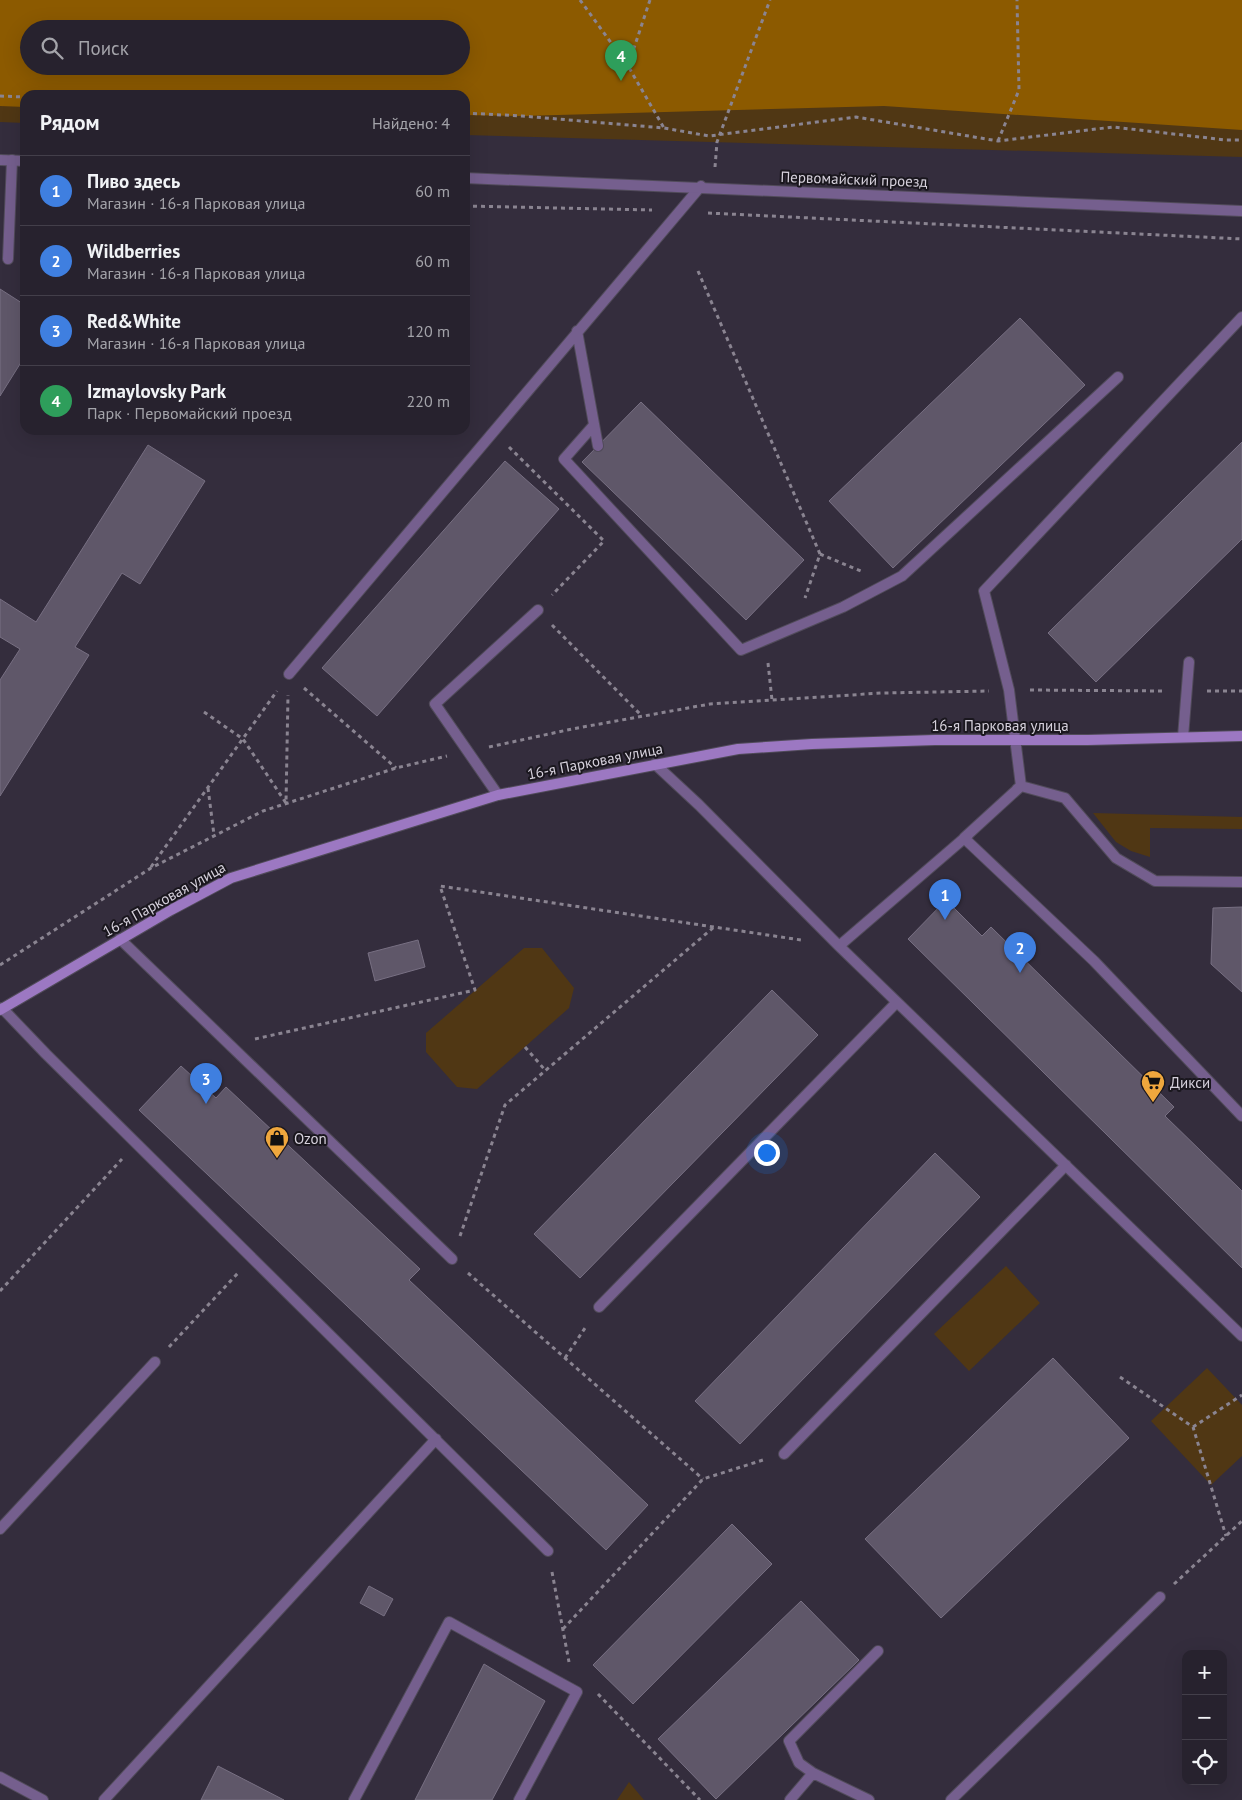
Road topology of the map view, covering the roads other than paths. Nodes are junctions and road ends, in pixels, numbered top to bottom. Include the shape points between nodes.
1 (0, 160) edge
2 (12, 160) junction
3 (20, 160) edge
4 (470, 178) edge
5 (701, 186) junction
6 (1242, 210) edge
7 (8, 259) dead end
8 (1242, 316) edge
9 (577, 331) junction
10 (1118, 377) dead end
11 (594, 425) junction
12 (598, 446) dead end
13 (538, 610) road end
14 (1189, 662) dead end
15 (289, 674) road end
16 (1242, 736) edge
17 (1183, 737) junction
18 (1014, 741) junction
19 (655, 764) junction
20 (1020, 786) junction
21 (498, 794) junction
22 (964, 838) junction
23 (1242, 882) edge
24 (120, 939) junction
25 (839, 946) junction
26 (897, 1002) junction
27 (1, 1009) edge
28 (1242, 1116) edge
29 (1066, 1165) junction
30 (452, 1259) road end
31 (598, 1307) road end
32 (1242, 1336) edge
33 (155, 1362) road end
34 (436, 1439) junction
35 (784, 1454) road end
36 (0, 1529) edge
37 (548, 1550) road end
38 (1160, 1597) road end
39 (878, 1651) dead end
40 (813, 1773) junction
41 (0, 1777) edge
42 (43, 1800) edge
43 (104, 1800) edge
44 (354, 1800) edge
45 (519, 1800) edge
46 (790, 1800) edge
47 (869, 1800) edge
48 (951, 1800) edge

1 - 2 street
2 - 3 street
2 - 7 street
4 - 5 street, Первомайский проезд
5 - 6 street, Первомайский проезд
5 - 9 street
8 - 18 street via 984,591 1009,690
9 - 11 street
9 - 15 street
10 - 11 street via 902,576 842,607 741,650 564,459
11 - 12 street
13 - 21 street via 435,704
14 - 17 street
16 - 17 main road, 16-я Парковая улица
17 - 18 main road, 16-я Парковая улица
18 - 19 main road, 16-я Парковая улица via 812,744 738,749
18 - 20 street
19 - 21 main road, 16-я Парковая улица
19 - 25 street
20 - 22 street
20 - 23 street via 1065,798 1116,858 1156,881
21 - 24 main road, 16-я Парковая улица via 231,878
22 - 25 street
22 - 28 street via 1094,961
24 - 27 main road, 16-я Парковая улица
24 - 30 street
25 - 26 street
26 - 29 street
26 - 31 street
27 - 34 street
29 - 32 street
29 - 35 street
33 - 36 street
34 - 37 street
34 - 43 street
38 - 48 street
39 - 40 street via 789,1741 798,1763
40 - 46 street
40 - 47 street
41 - 42 street
44 - 45 street via 449,1622 577,1692

